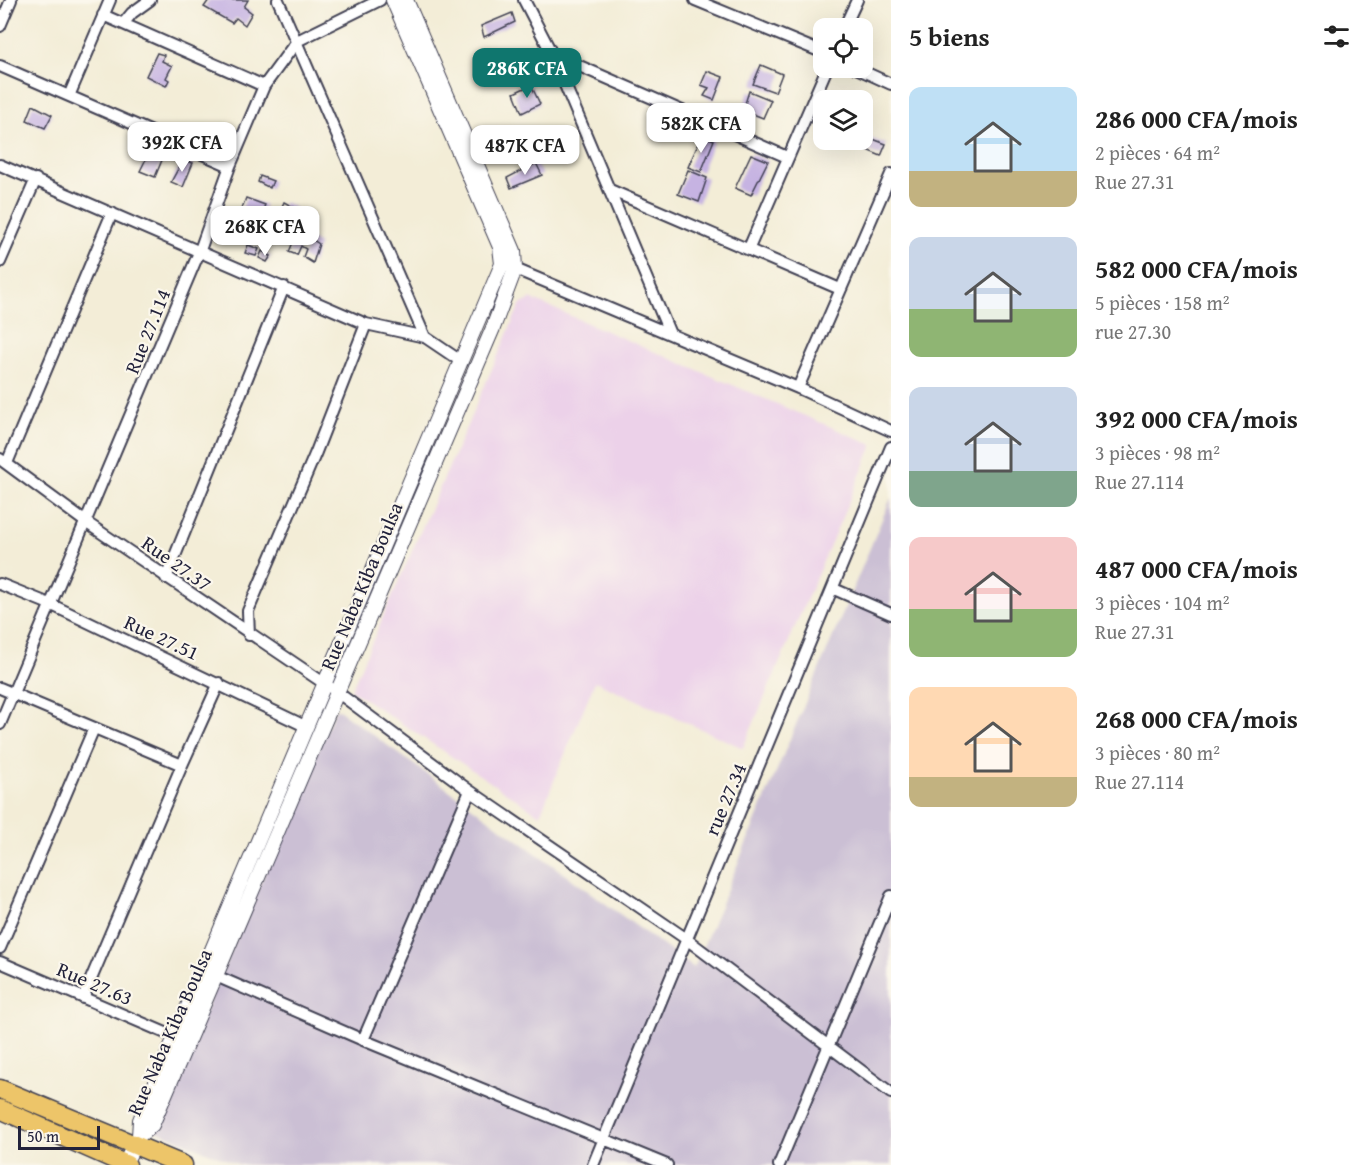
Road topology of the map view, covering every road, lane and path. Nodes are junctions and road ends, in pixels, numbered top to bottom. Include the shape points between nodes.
1 (11, 0) edge
2 (110, 0) edge
3 (150, 0) edge
4 (278, 0) edge
5 (380, 0) edge
6 (393, 0) edge
7 (406, 0) edge
8 (524, 0) edge
9 (695, 0) edge
10 (857, 0) edge
11 (104, 15) junction
12 (849, 18) edge
13 (123, 24) junction
14 (0, 26) edge
15 (297, 42) junction
16 (813, 48) edge
17 (552, 54) junction
18 (0, 66) edge
19 (873, 76) edge
20 (823, 78) edge
21 (891, 84) edge
22 (264, 86) junction
23 (69, 96) junction
24 (787, 157) junction
25 (0, 165) edge
26 (230, 166) junction
27 (891, 174) edge
28 (36, 179) junction
29 (610, 190) junction
30 (112, 213) junction
31 (749, 248) junction
32 (200, 250) junction
33 (0, 262) edge
34 (509, 266) junction
35 (284, 287) junction
36 (840, 289) junction
37 (366, 324) junction
38 (670, 334) junction
39 (425, 337) junction
40 (462, 362) junction
41 (798, 388) junction
42 (891, 431) edge
43 (891, 447) edge
44 (3, 461) edge
45 (87, 523) junction
46 (166, 578) junction
47 (0, 584) edge
48 (834, 589) junction
49 (52, 604) junction
50 (248, 611) junction
51 (891, 614) edge
52 (232, 623) junction
53 (249, 635) junction
54 (219, 683) junction
55 (0, 688) edge
56 (331, 689) junction
57 (14, 693) junction
58 (0, 724) edge
59 (307, 727) junction
60 (94, 728) junction
61 (182, 765) junction
62 (470, 791) junction
63 (891, 896) edge
64 (685, 938) junction
65 (0, 948) edge
66 (0, 962) edge
67 (216, 976) junction
68 (83, 998) junction
69 (175, 1037) junction
70 (363, 1040) junction
71 (828, 1047) junction
72 (0, 1089) edge
73 (891, 1094) edge
74 (0, 1109) edge
75 (605, 1138) junction
76 (137, 1140) junction
77 (126, 1165) edge
78 (183, 1165) edge
79 (593, 1165) edge
80 (667, 1165) edge
81 (779, 1165) edge

1 - 14 street
2 - 11 street
3 - 13 street
4 - 15 street
5 - 15 street, Rue 27.114
6 - 34 street
7 - 34 street via 514,251
8 - 17 street
9 - 16 street
10 - 12 street
11 - 13 street
11 - 23 street
13 - 22 street
15 - 22 street, Rue 27.114
15 - 39 street
17 - 24 street
17 - 29 street
18 - 23 street
19 - 21 street
20 - 24 street
22 - 26 street, Rue 27.114
23 - 26 street
24 - 31 street
25 - 28 street
26 - 32 street, Rue 27.114
27 - 36 street
28 - 30 street
28 - 33 street
29 - 31 street
29 - 38 street
30 - 32 street
30 - 44 street
31 - 36 street
32 - 35 street
32 - 45 street, Rue 27.114
34 - 38 street
34 - 40 street, Rue Naba Kiba Boulsa
34 - 56 street, Rue Naba Kiba Boulsa via 508,292
35 - 37 street
35 - 46 street
36 - 41 street
37 - 39 street
37 - 50 street
38 - 41 street
39 - 40 street
40 - 56 street, Rue Naba Kiba Boulsa
41 - 42 street
43 - 48 street, rue 27.34
44 - 45 street, Rue 27.37
45 - 46 street, Rue 27.37
45 - 49 street, Rue 27.114
46 - 52 street, Rue 27.37
47 - 49 street, Rue 27.51
48 - 51 street
48 - 64 street, rue 27.34
49 - 54 street, Rue 27.51
49 - 57 street, Rue 27.114
50 - 52 street
50 - 53 street
52 - 53 street, Rue 27.37
53 - 56 street, Rue 27.37
54 - 59 street, Rue 27.51
54 - 61 street
55 - 57 street
56 - 59 street, Rue Naba Kiba Boulsa
56 - 62 street, Rue 27.37
56 - 67 street, Rue Naba Kiba Boulsa
57 - 58 street, Rue 27.114
57 - 60 street
59 - 69 street, Rue Naba Kiba Boulsa
60 - 61 street
60 - 65 street
61 - 68 street
62 - 64 street, Rue 27.37
62 - 70 street
63 - 71 street
64 - 71 street, Rue 27.37
64 - 75 street, rue 27.34
66 - 68 street, Rue 27.63
67 - 70 street
67 - 76 street, Rue Naba Kiba Boulsa via 152,1125
68 - 69 street, Rue 27.63
69 - 76 street, Rue Naba Kiba Boulsa via 140,1120
70 - 75 street
71 - 73 street, Rue 27.37
71 - 81 street
72 - 76 main road
74 - 77 main road
75 - 79 street, rue 27.34
75 - 80 street
76 - 77 street
76 - 78 main road

